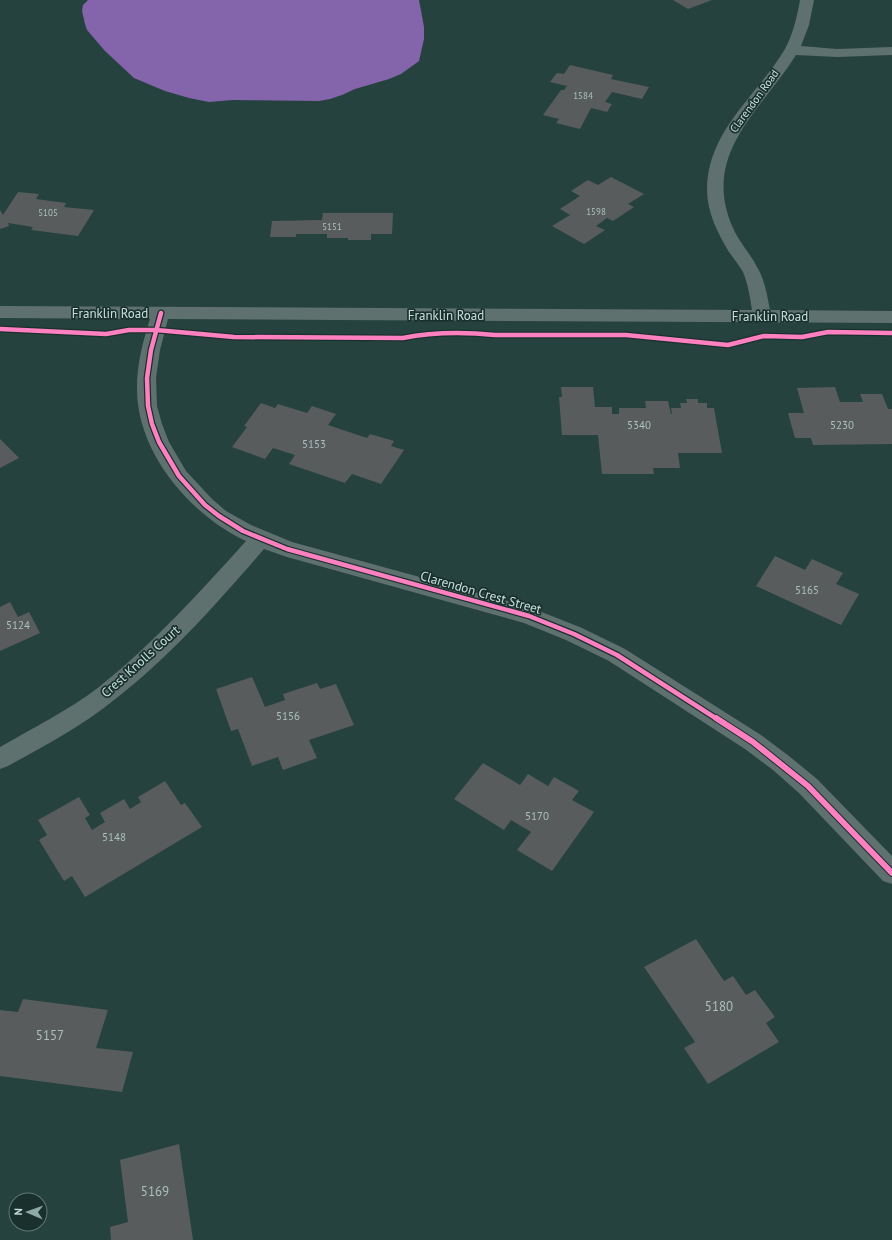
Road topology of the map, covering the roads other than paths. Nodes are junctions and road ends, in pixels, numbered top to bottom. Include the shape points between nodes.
1 (807, 0) edge
2 (792, 50) junction
3 (892, 51) edge
4 (0, 312) edge
5 (161, 313) junction
6 (762, 316) junction
7 (892, 317) edge
8 (260, 539) junction
9 (0, 759) edge
10 (892, 873) edge

1 - 2 street, Clarendon Road via 804,19
2 - 3 street via 837,53
2 - 6 street, Clarendon Road via 732,129 717,164 717,208 725,231 749,266
4 - 5 street, Franklin Road
5 - 6 street, Franklin Road
5 - 8 street, Clarendon Crest Street via 151,350 146,388 155,433 168,459 194,493 218,515
6 - 7 street, Franklin Road
8 - 9 street, Crest Knolls Court via 208,598 143,662 106,694 58,726
8 - 10 street, Clarendon Crest Street via 287,549 529,616 618,655 754,742 781,763 808,786

